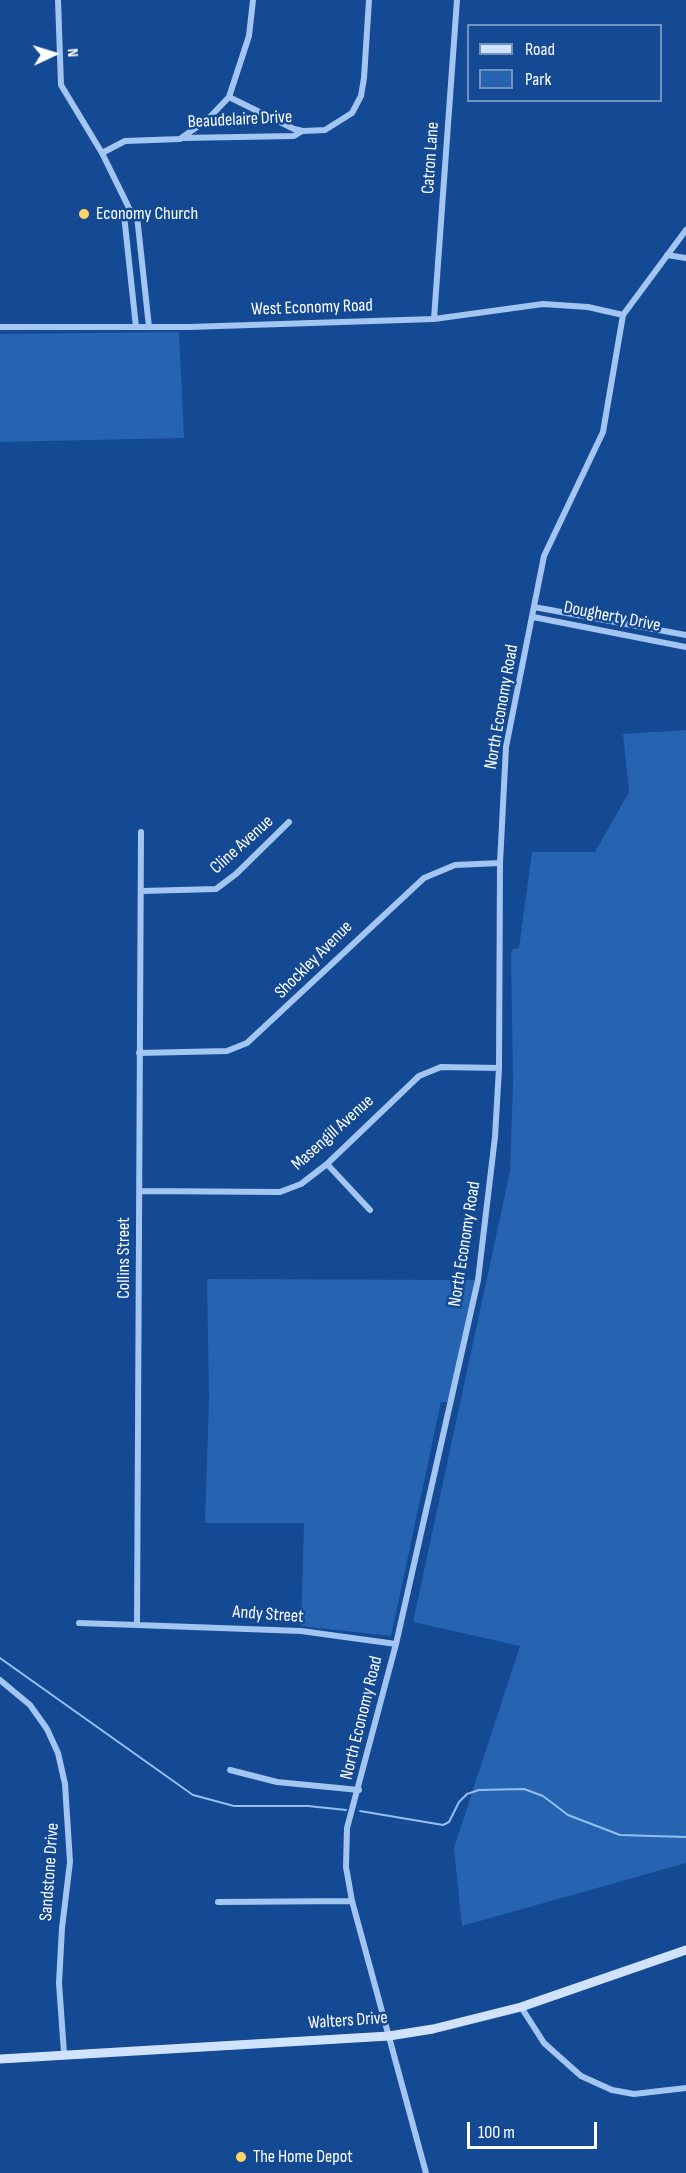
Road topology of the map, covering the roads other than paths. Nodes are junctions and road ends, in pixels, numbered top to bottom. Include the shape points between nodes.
1 (58, 0) edge
2 (253, 0) edge
3 (369, 0) edge
4 (457, 0) edge
5 (229, 97) junction
6 (303, 131) junction
7 (180, 139) junction
8 (102, 153) junction
9 (130, 210) junction
10 (686, 230) edge
11 (667, 255) junction
12 (686, 258) edge
13 (623, 315) junction
14 (434, 319) junction
15 (0, 327) edge
16 (136, 327) junction
17 (148, 327) junction
18 (534, 607) junction
19 (533, 617) junction
20 (661, 630) junction
21 (686, 635) edge
22 (660, 642) junction
23 (686, 647) edge
24 (289, 822) dead end
25 (141, 832) dead end
26 (500, 863) junction
27 (142, 891) junction
28 (139, 1053) junction
29 (499, 1068) junction
30 (327, 1164) junction
31 (140, 1191) junction
32 (370, 1210) dead end
33 (79, 1623) dead end
34 (137, 1625) junction
35 (396, 1644) junction
36 (0, 1680) edge
37 (230, 1770) dead end
38 (359, 1790) junction
39 (352, 1901) junction
40 (218, 1902) dead end
41 (686, 1950) edge
42 (521, 2007) junction
43 (389, 2036) junction
44 (64, 2053) junction
45 (0, 2059) edge
46 (686, 2088) edge
47 (426, 2173) edge

1 - 8 street via 61,85
2 - 5 street via 249,36
3 - 6 street, Beaudelaire Drive via 364,78 357,105 352,113 325,130
4 - 14 street, Catron Lane
5 - 6 street
5 - 7 street via 208,119
6 - 7 street, Beaudelaire Drive via 294,136
7 - 8 street, Beaudelaire Drive via 125,141
8 - 9 street
9 - 16 street via 124,215
9 - 17 street via 137,216 140,229
10 - 11 street
11 - 12 street
11 - 13 street
13 - 14 street, West Economy Road via 588,307 543,304
13 - 18 street, North Economy Road via 603,432 544,556
14 - 17 street, West Economy Road
15 - 16 street, West Economy Road
16 - 17 street, West Economy Road
18 - 19 street, North Economy Road
18 - 20 street, Dougherty Drive
19 - 22 street, Dougherty Drive
19 - 26 street, North Economy Road via 506,747
20 - 21 street, Dougherty Drive
20 - 22 street
22 - 23 street, Dougherty Drive
24 - 27 street, Cline Avenue via 216,889
25 - 27 street, Collins Street
26 - 28 street, Shockley Avenue via 455,865 424,878 247,1043 227,1052
26 - 29 street, North Economy Road
27 - 28 street, Collins Street
28 - 31 street, Collins Street
29 - 30 street, Masengill Avenue via 441,1067 419,1076
29 - 35 street, North Economy Road via 478,1280
30 - 31 street, Masengill Avenue via 302,1184 279,1192
30 - 32 street
31 - 34 street, Collins Street
33 - 34 street
34 - 35 street, Andy Street via 301,1631
35 - 38 street, North Economy Road
36 - 44 street, Sandstone Drive via 30,1705 47,1729 65,1784 70,1862 59,1983
37 - 38 street via 277,1782
38 - 39 street, North Economy Road via 348,1828 346,1867
39 - 40 street
39 - 43 street, North Economy Road
41 - 42 street, Walters Drive
42 - 43 street, Walters Drive
42 - 46 street via 544,2043 581,2076 612,2090 634,2094
43 - 44 street, Walters Drive
43 - 47 street, North Economy Road
44 - 45 street, Walters Drive

